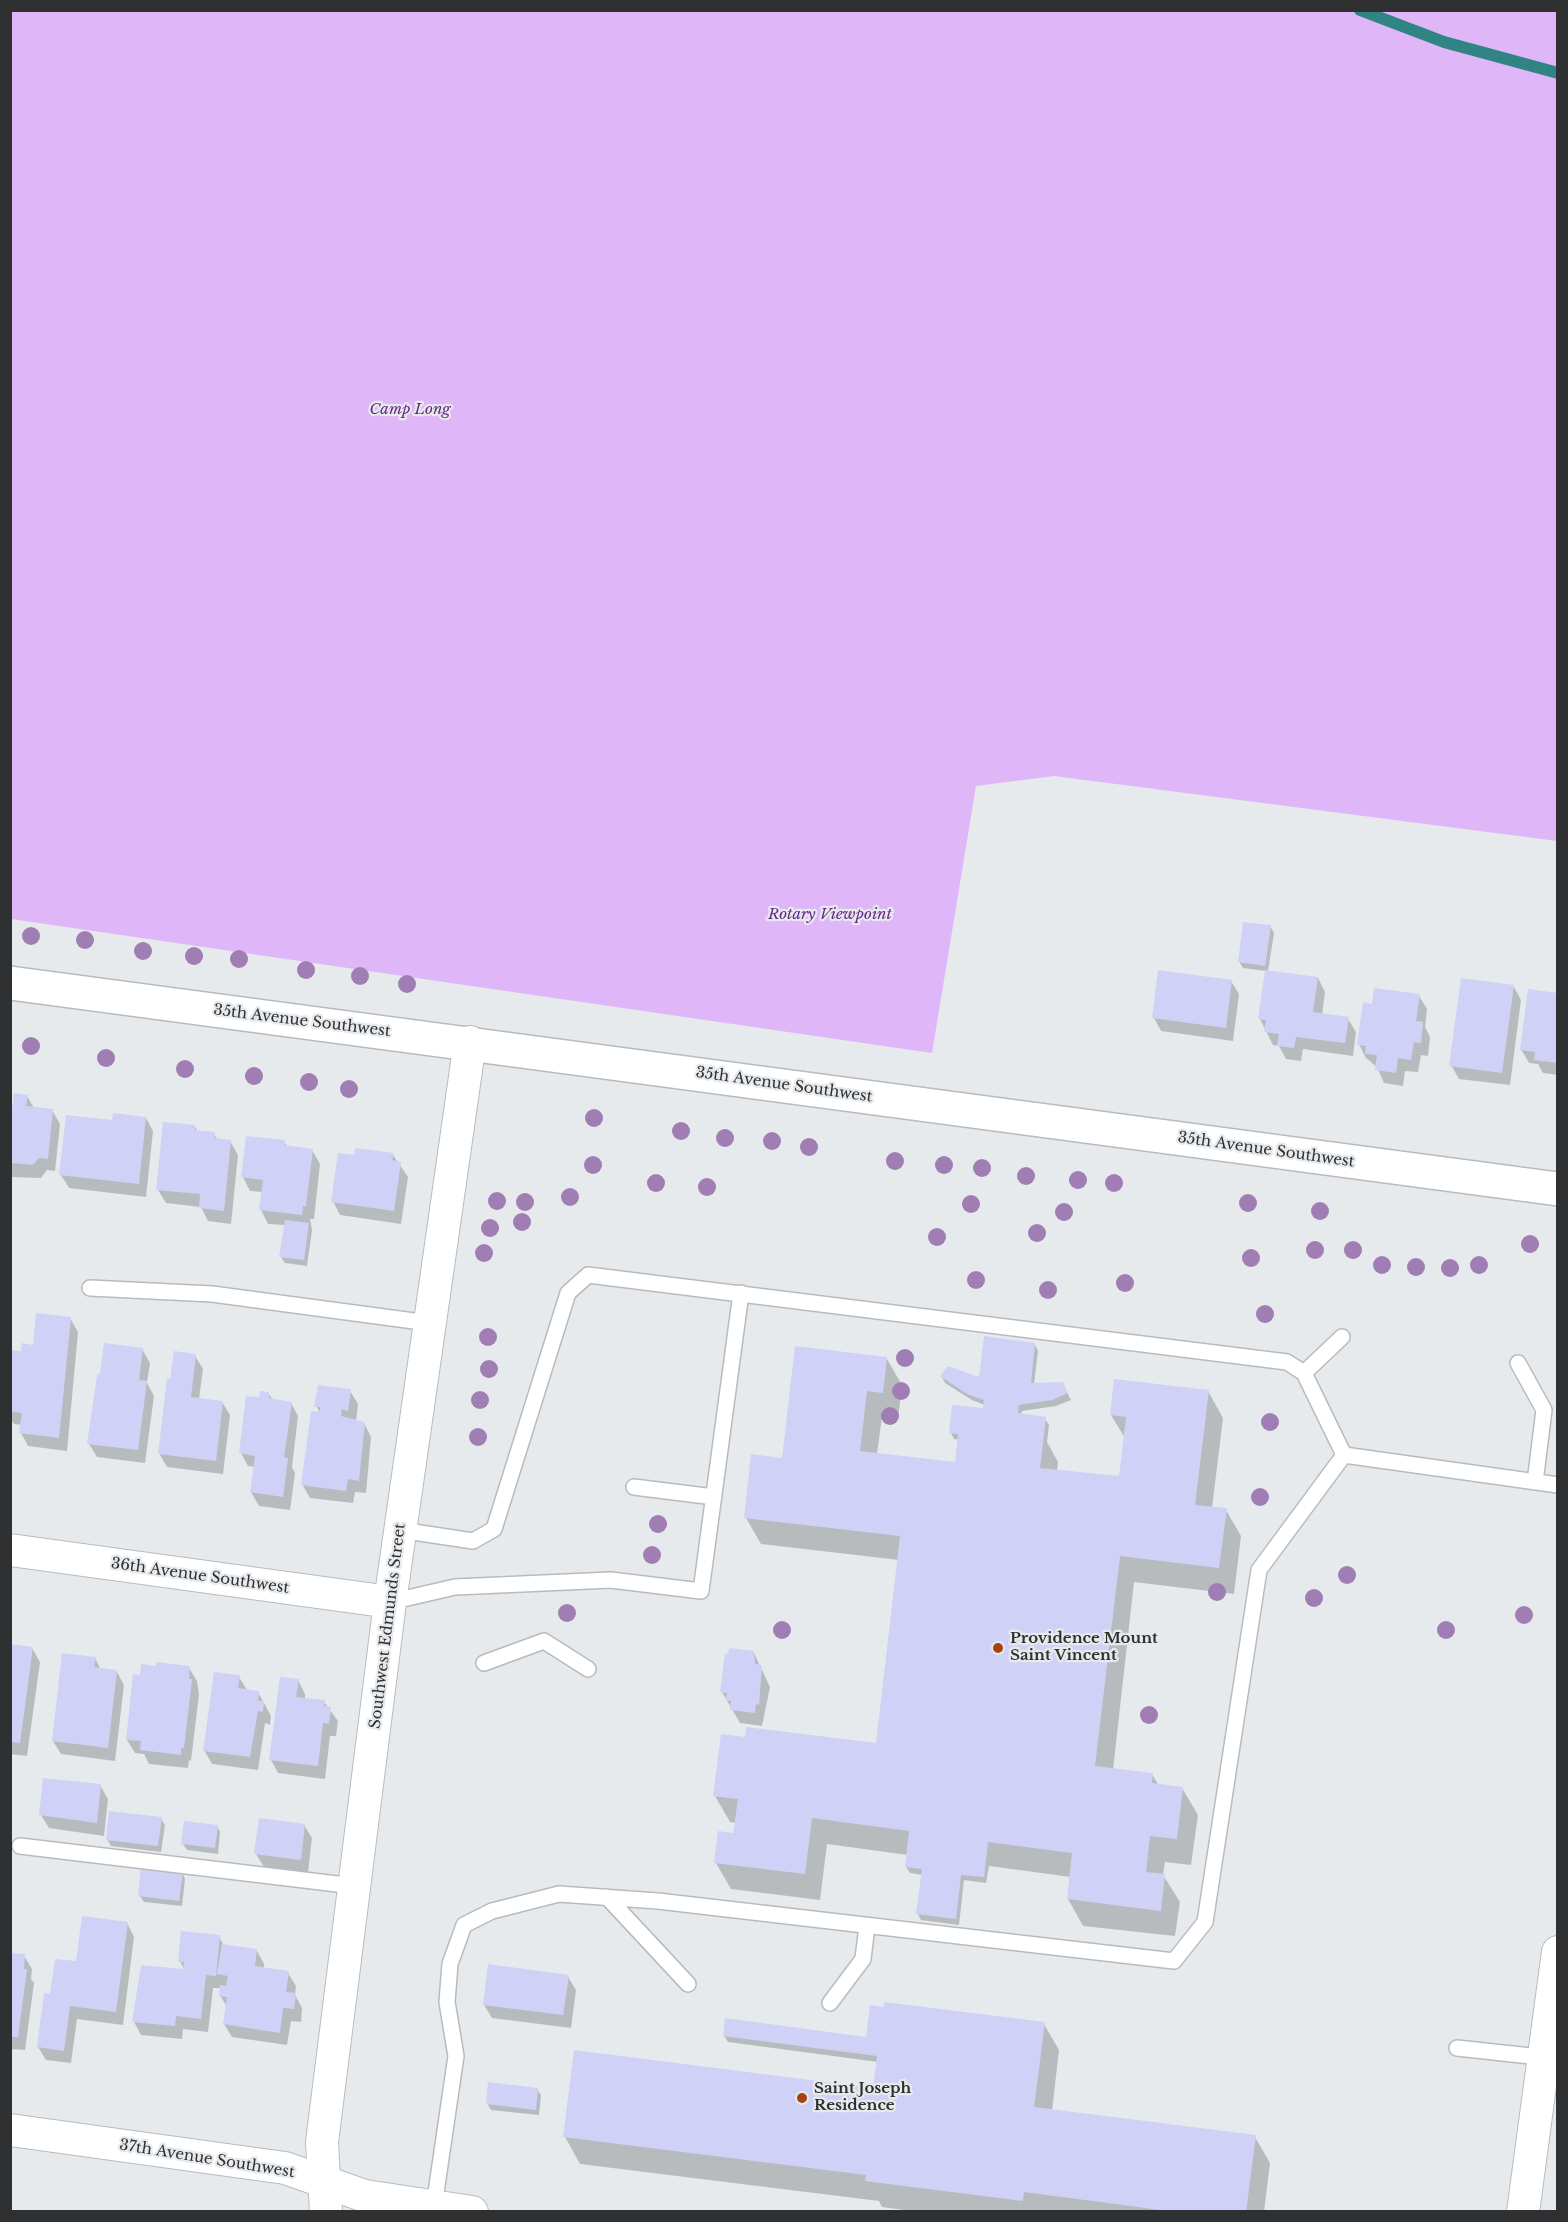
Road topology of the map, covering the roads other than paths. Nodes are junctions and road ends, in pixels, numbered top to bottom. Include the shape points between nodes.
1 (10, 983) edge
2 (470, 1042) junction
3 (1557, 1189) edge
4 (90, 1288) dead end
5 (741, 1293) junction
6 (429, 1323) junction
7 (1342, 1337) dead end
8 (1518, 1363) dead end
9 (1304, 1373) junction
10 (1344, 1455) junction
11 (1535, 1482) junction
12 (1557, 1485) edge
13 (634, 1487) dead end
14 (714, 1497) junction
15 (400, 1530) junction
16 (10, 1550) edge
17 (390, 1602) junction
18 (484, 1663) dead end
19 (588, 1669) dead end
20 (20, 1846) dead end
21 (354, 1886) junction
22 (607, 1897) junction
23 (867, 1926) junction
24 (1557, 1952) edge
25 (688, 1984) dead end
26 (830, 2003) dead end
27 (1458, 2048) dead end
28 (1550, 2058) edge
29 (10, 2130) edge
30 (325, 2196) edge
31 (434, 2206) junction
32 (471, 2211) edge
33 (1523, 2211) edge

1 - 2 main road, 35th Avenue Southwest
2 - 3 main road, 35th Avenue Southwest
2 - 6 street, Southwest Edmunds Street
4 - 6 lane via 212,1294
5 - 9 lane via 1287,1362
5 - 14 lane
5 - 15 lane via 588,1275 568,1293 494,1529 473,1541
6 - 15 street, Southwest Edmunds Street
7 - 9 lane
8 - 11 lane via 1544,1410
9 - 10 lane
10 - 11 lane
10 - 23 lane via 1259,1570 1205,1922 1174,1961
11 - 12 lane
13 - 14 lane
14 - 17 lane via 701,1591 611,1580 455,1587
15 - 17 street, Southwest Edmunds Street
16 - 17 street, 36th Avenue Southwest
17 - 21 street, Southwest Edmunds Street
18 - 19 lane via 544,1641
20 - 21 lane
21 - 30 street, Southwest Edmunds Street via 322,2142
22 - 23 lane
22 - 25 lane
22 - 31 lane via 560,1894 492,1911 464,1924 450,1964 447,2002 456,2056
23 - 26 lane via 863,1959
24 - 28 street
27 - 28 lane
28 - 33 street
29 - 30 street, 37th Avenue Southwest via 285,2168
30 - 31 street, 37th Avenue Southwest via 365,2196
31 - 32 street, 37th Avenue Southwest

